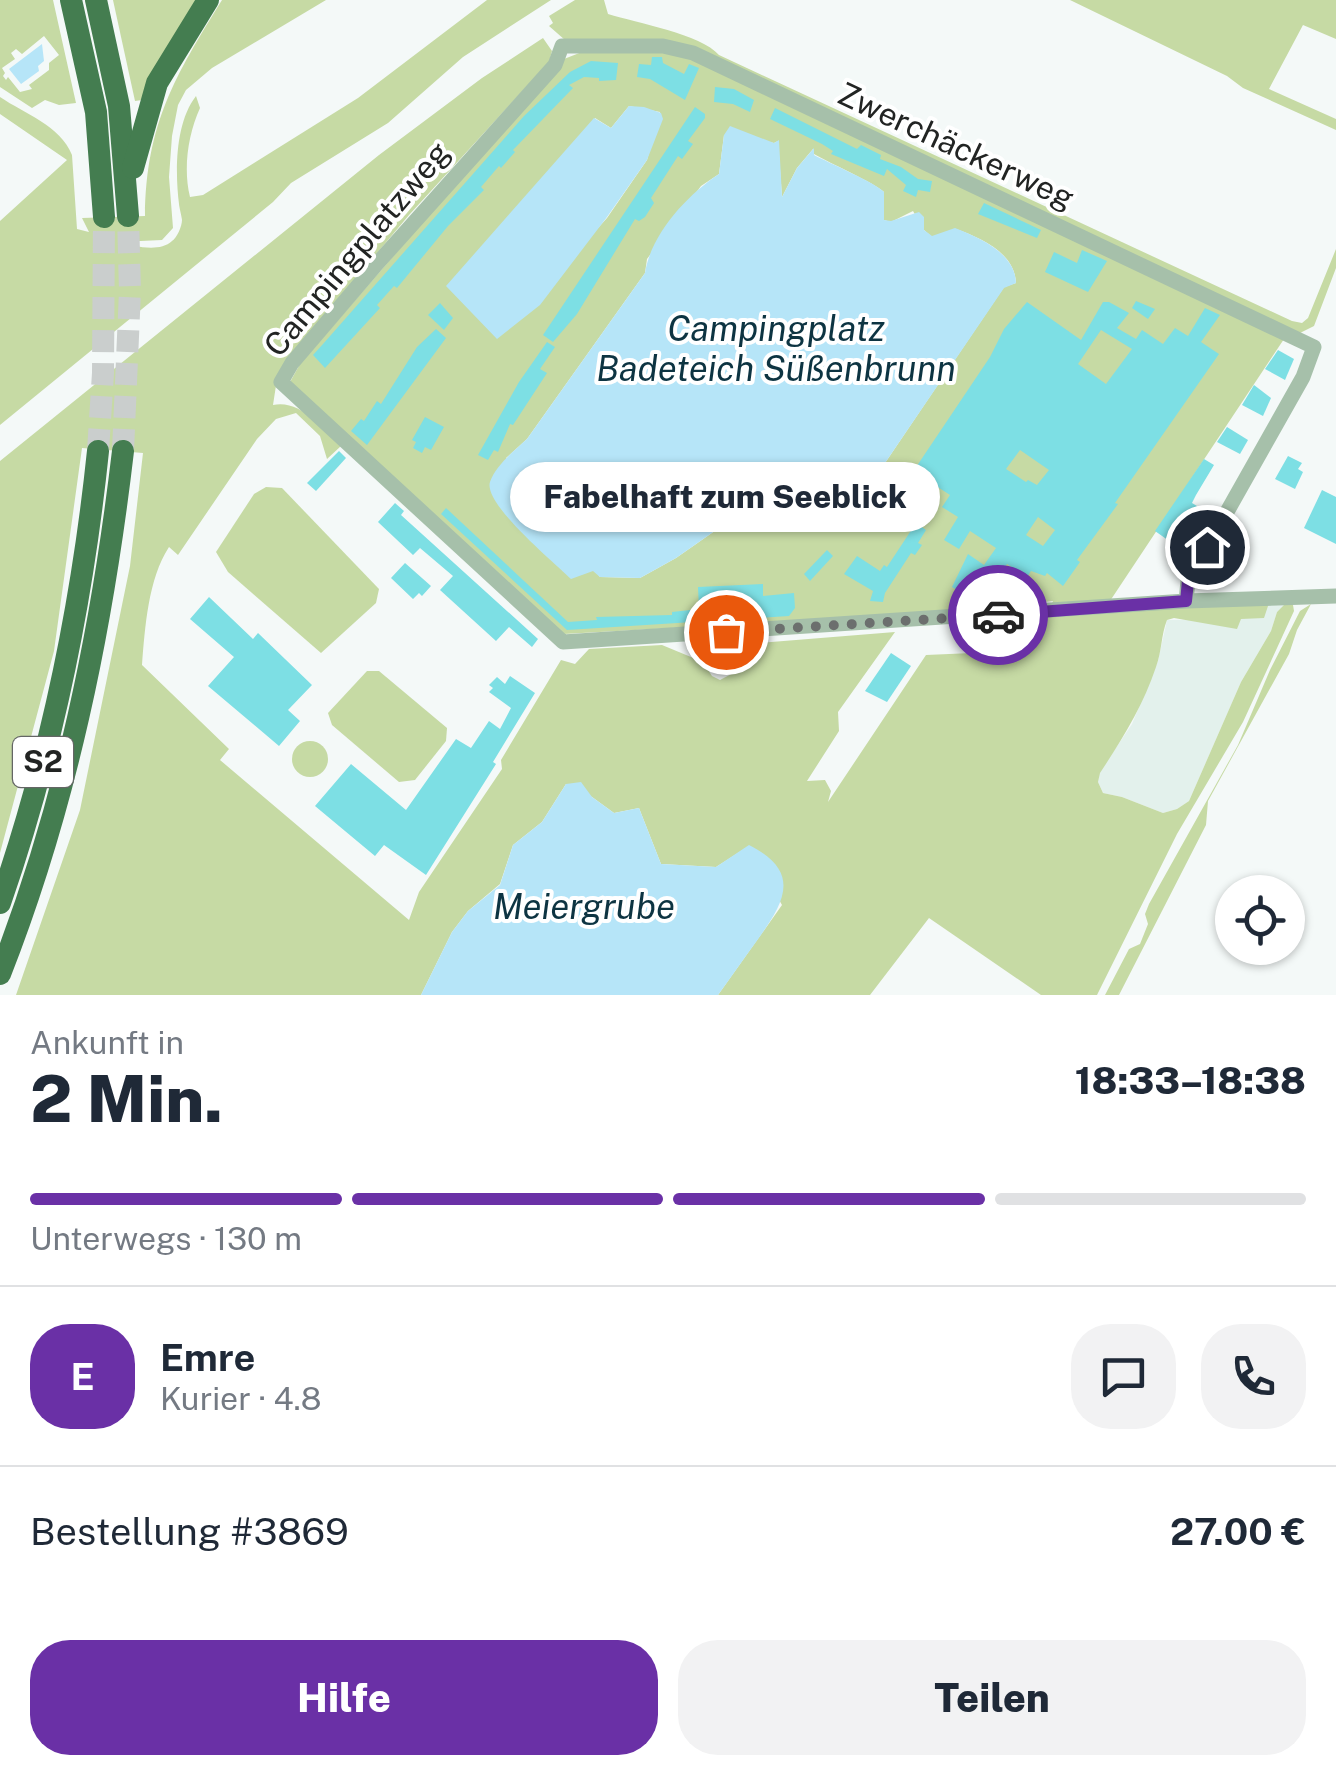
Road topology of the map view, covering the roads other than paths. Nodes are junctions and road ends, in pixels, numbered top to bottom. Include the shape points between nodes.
1 (71, 0) edge
2 (96, 0) edge
3 (208, 0) edge
4 (562, 46) joint
5 (120, 210) junction
6 (98, 451) tunnel mouth
7 (123, 451) tunnel mouth
8 (1336, 596) edge
9 (1186, 601) junction
10 (0, 903) edge
11 (0, 974) edge

1 - 5 highway
2 - 5 highway via 116,87
3 - 5 highway via 152,96
4 - 9 street, Zwerchäckerweg via 663,46 693,53 1314,347 1188,581
4 - 9 street, Campingplatzweg via 555,65 281,382 563,642
6 - 10 highway, S2 via 76,619 23,838
7 - 11 highway, S2 via 75,738
8 - 9 street, Campingplatzweg

